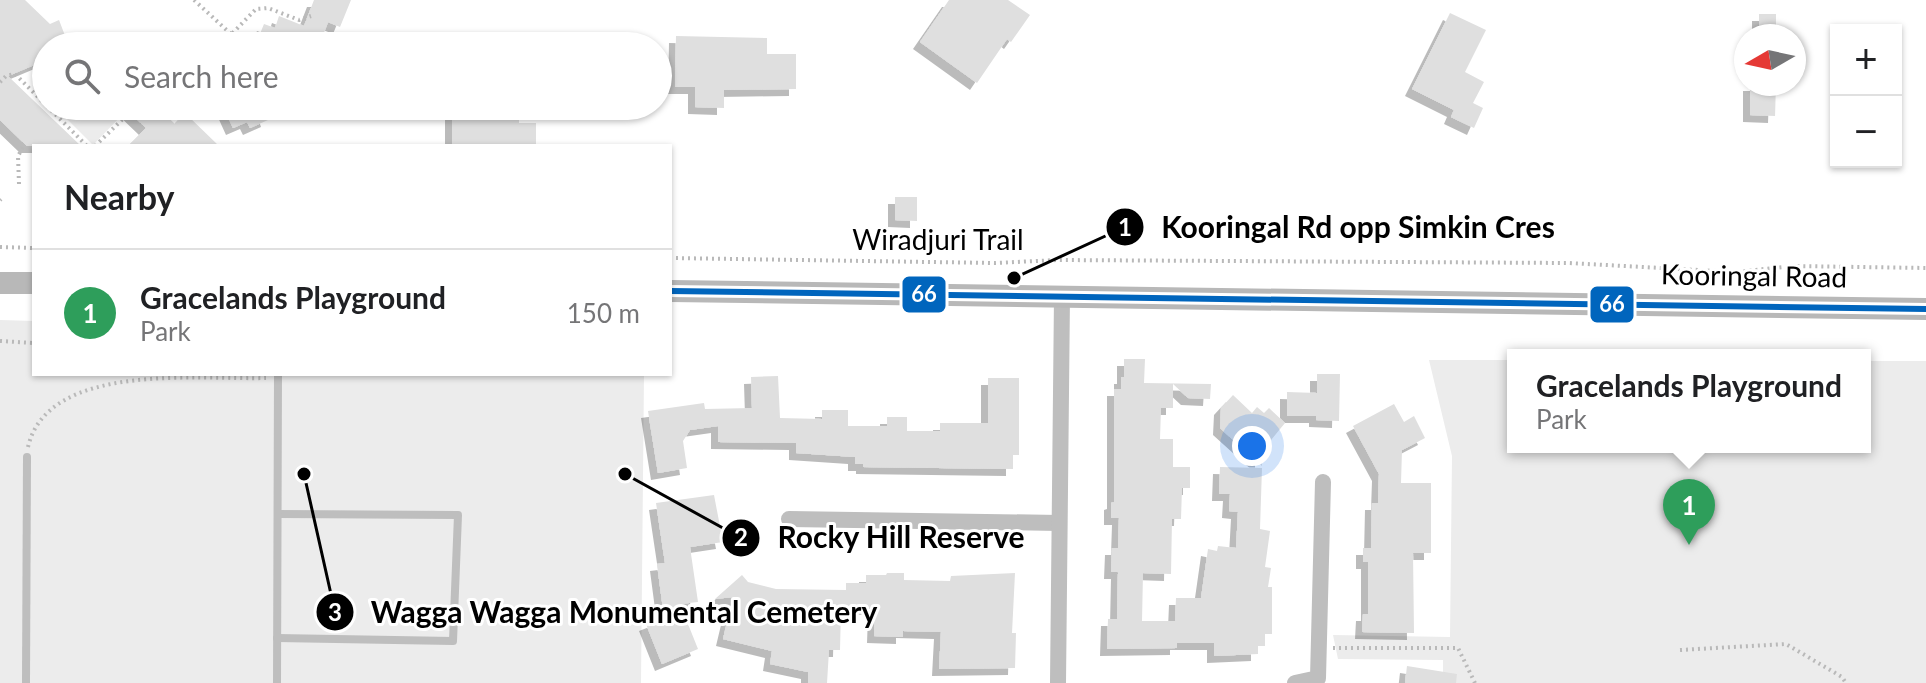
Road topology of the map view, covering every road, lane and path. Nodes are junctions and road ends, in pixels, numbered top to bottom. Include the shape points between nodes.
1 (194, 0) edge
2 (311, 16) dead end
3 (231, 32) edge
4 (233, 32) edge
5 (0, 82) edge
6 (32, 92) edge
7 (60, 120) edge
8 (122, 120) edge
9 (25, 144) dead end
10 (85, 144) edge
11 (97, 144) edge
12 (19, 184) dead end
13 (0, 247) edge
14 (32, 248) edge
15 (672, 258) edge
16 (1926, 268) edge
17 (0, 283) edge
18 (32, 283) edge
19 (672, 291) edge
20 (1062, 296) junction
21 (1926, 309) edge
22 (0, 341) edge
23 (32, 343) edge
24 (191, 376) edge
25 (278, 376) edge
26 (202, 379) junction
27 (27, 457) joint
28 (1323, 482) dead end
29 (278, 514) junction
30 (789, 519) dead end
31 (1059, 523) junction
32 (277, 638) junction
33 (1319, 647) junction
34 (1680, 650) dead end
35 (26, 683) edge
36 (277, 683) edge
37 (1058, 683) edge
38 (1295, 683) edge
39 (1475, 683) edge
40 (1846, 683) edge

1 - 3 path
2 - 4 path via 299,20 256,9
5 - 6 path via 15,74
7 - 10 path
8 - 11 path
9 - 12 path via 18,156
13 - 14 path
15 - 16 path, Wiradjuri Trail via 1569,263 1735,272 1794,266
17 - 18 main road
19 - 20 main road, Kooringal Road
20 - 21 main road, Kooringal Road
20 - 31 street
22 - 23 path
24 - 26 path
25 - 26 path
25 - 29 lane
26 - 27 path via 105,384 63,399 34,430
27 - 35 lane
28 - 33 street
29 - 32 lane
29 - 32 lane via 458,515 453,641
30 - 31 street
31 - 37 street
32 - 36 lane
33 - 38 street via 1318,678
33 - 39 path via 1458,648
34 - 40 path via 1786,644

